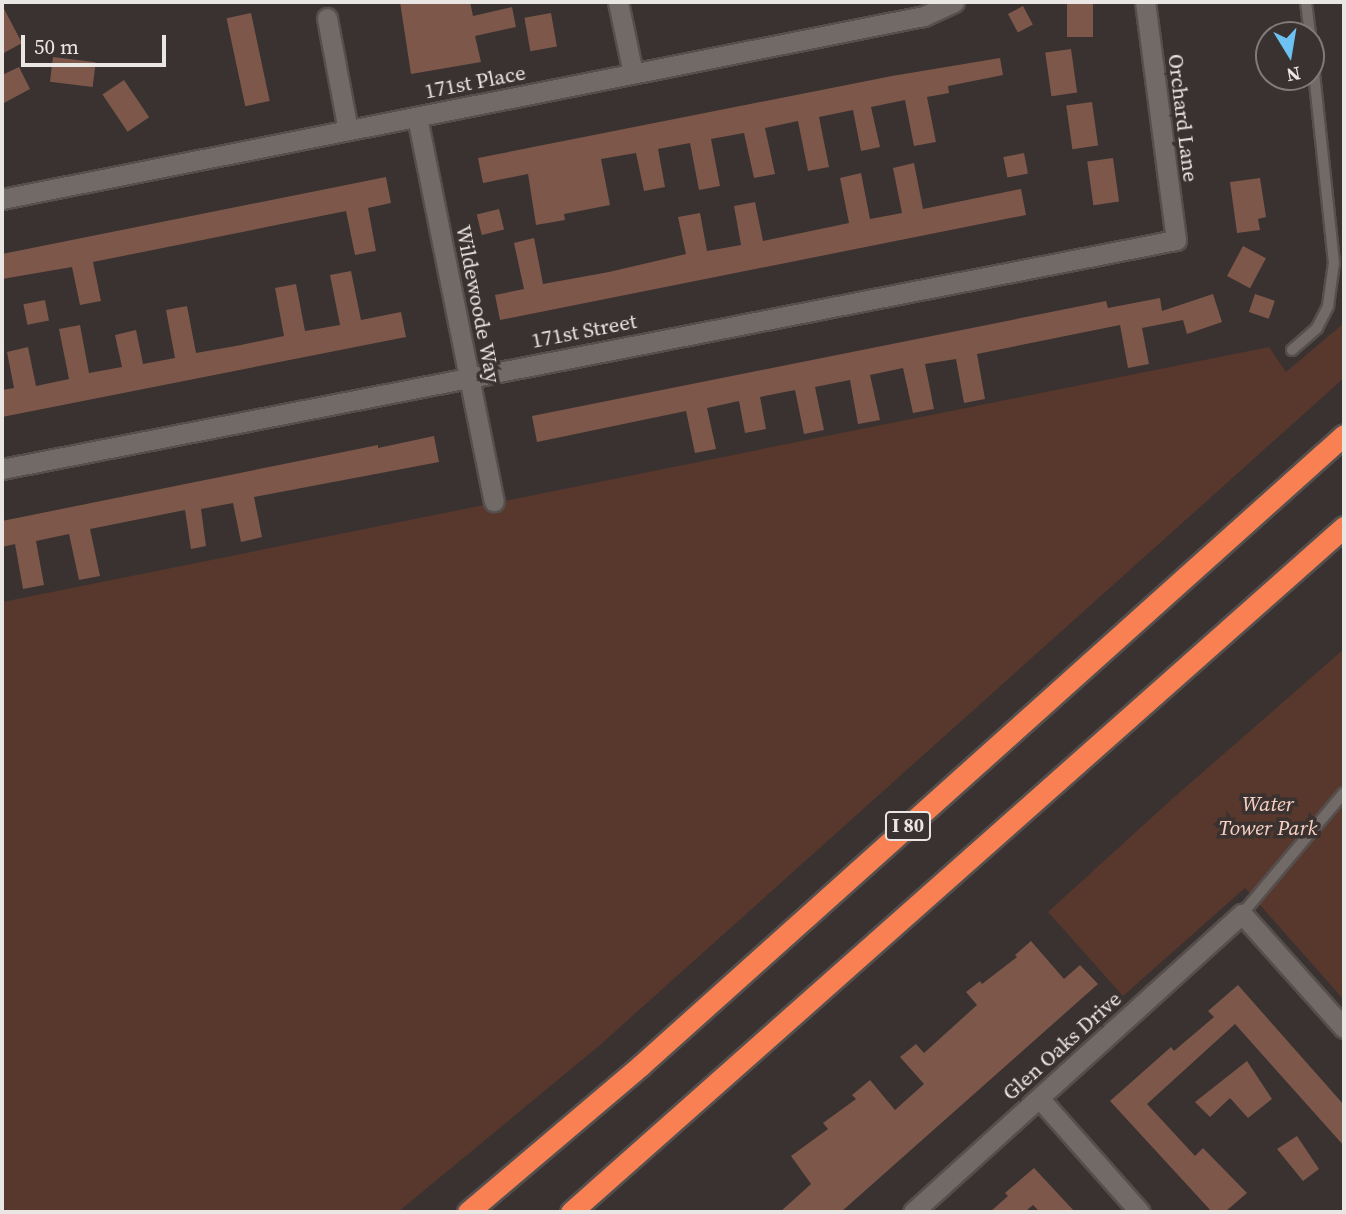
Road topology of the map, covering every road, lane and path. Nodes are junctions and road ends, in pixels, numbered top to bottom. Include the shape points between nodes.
1 (618, 2) edge
2 (954, 2) edge
3 (1145, 2) edge
4 (1306, 2) edge
5 (922, 9) edge
6 (327, 18) dead end
7 (1308, 21) edge
8 (633, 73) junction
9 (1316, 91) edge
10 (417, 117) junction
11 (348, 130) junction
12 (2, 199) edge
13 (1176, 240) joint
14 (1292, 349) dead end
15 (470, 376) junction
16 (1344, 435) edge
17 (2, 469) edge
18 (494, 501) dead end
19 (1344, 527) edge
20 (1344, 793) edge
21 (1242, 914) junction
22 (1344, 1028) edge
23 (1039, 1098) junction
24 (468, 1212) edge
25 (571, 1212) edge
26 (913, 1212) edge
27 (1140, 1212) edge

1 - 8 street
2 - 5 street, 171st Place
3 - 13 street, Orchard Lane
4 - 7 lane
5 - 8 street, 171st Place
6 - 11 street
8 - 10 street, 171st Place
9 - 14 lane via 1334,263 1328,306 1317,327
10 - 11 street, 171st Place
10 - 15 street, Wildewoode Way
11 - 12 street, 171st Place
13 - 15 street, 171st Street
15 - 17 street, 171st Street
15 - 18 street, Wildewoode Way
16 - 24 highway, I 80 via 640,1066
19 - 25 highway
20 - 21 lane
21 - 22 street
21 - 23 street, Glen Oaks Drive
23 - 26 street, Glen Oaks Drive
23 - 27 street

